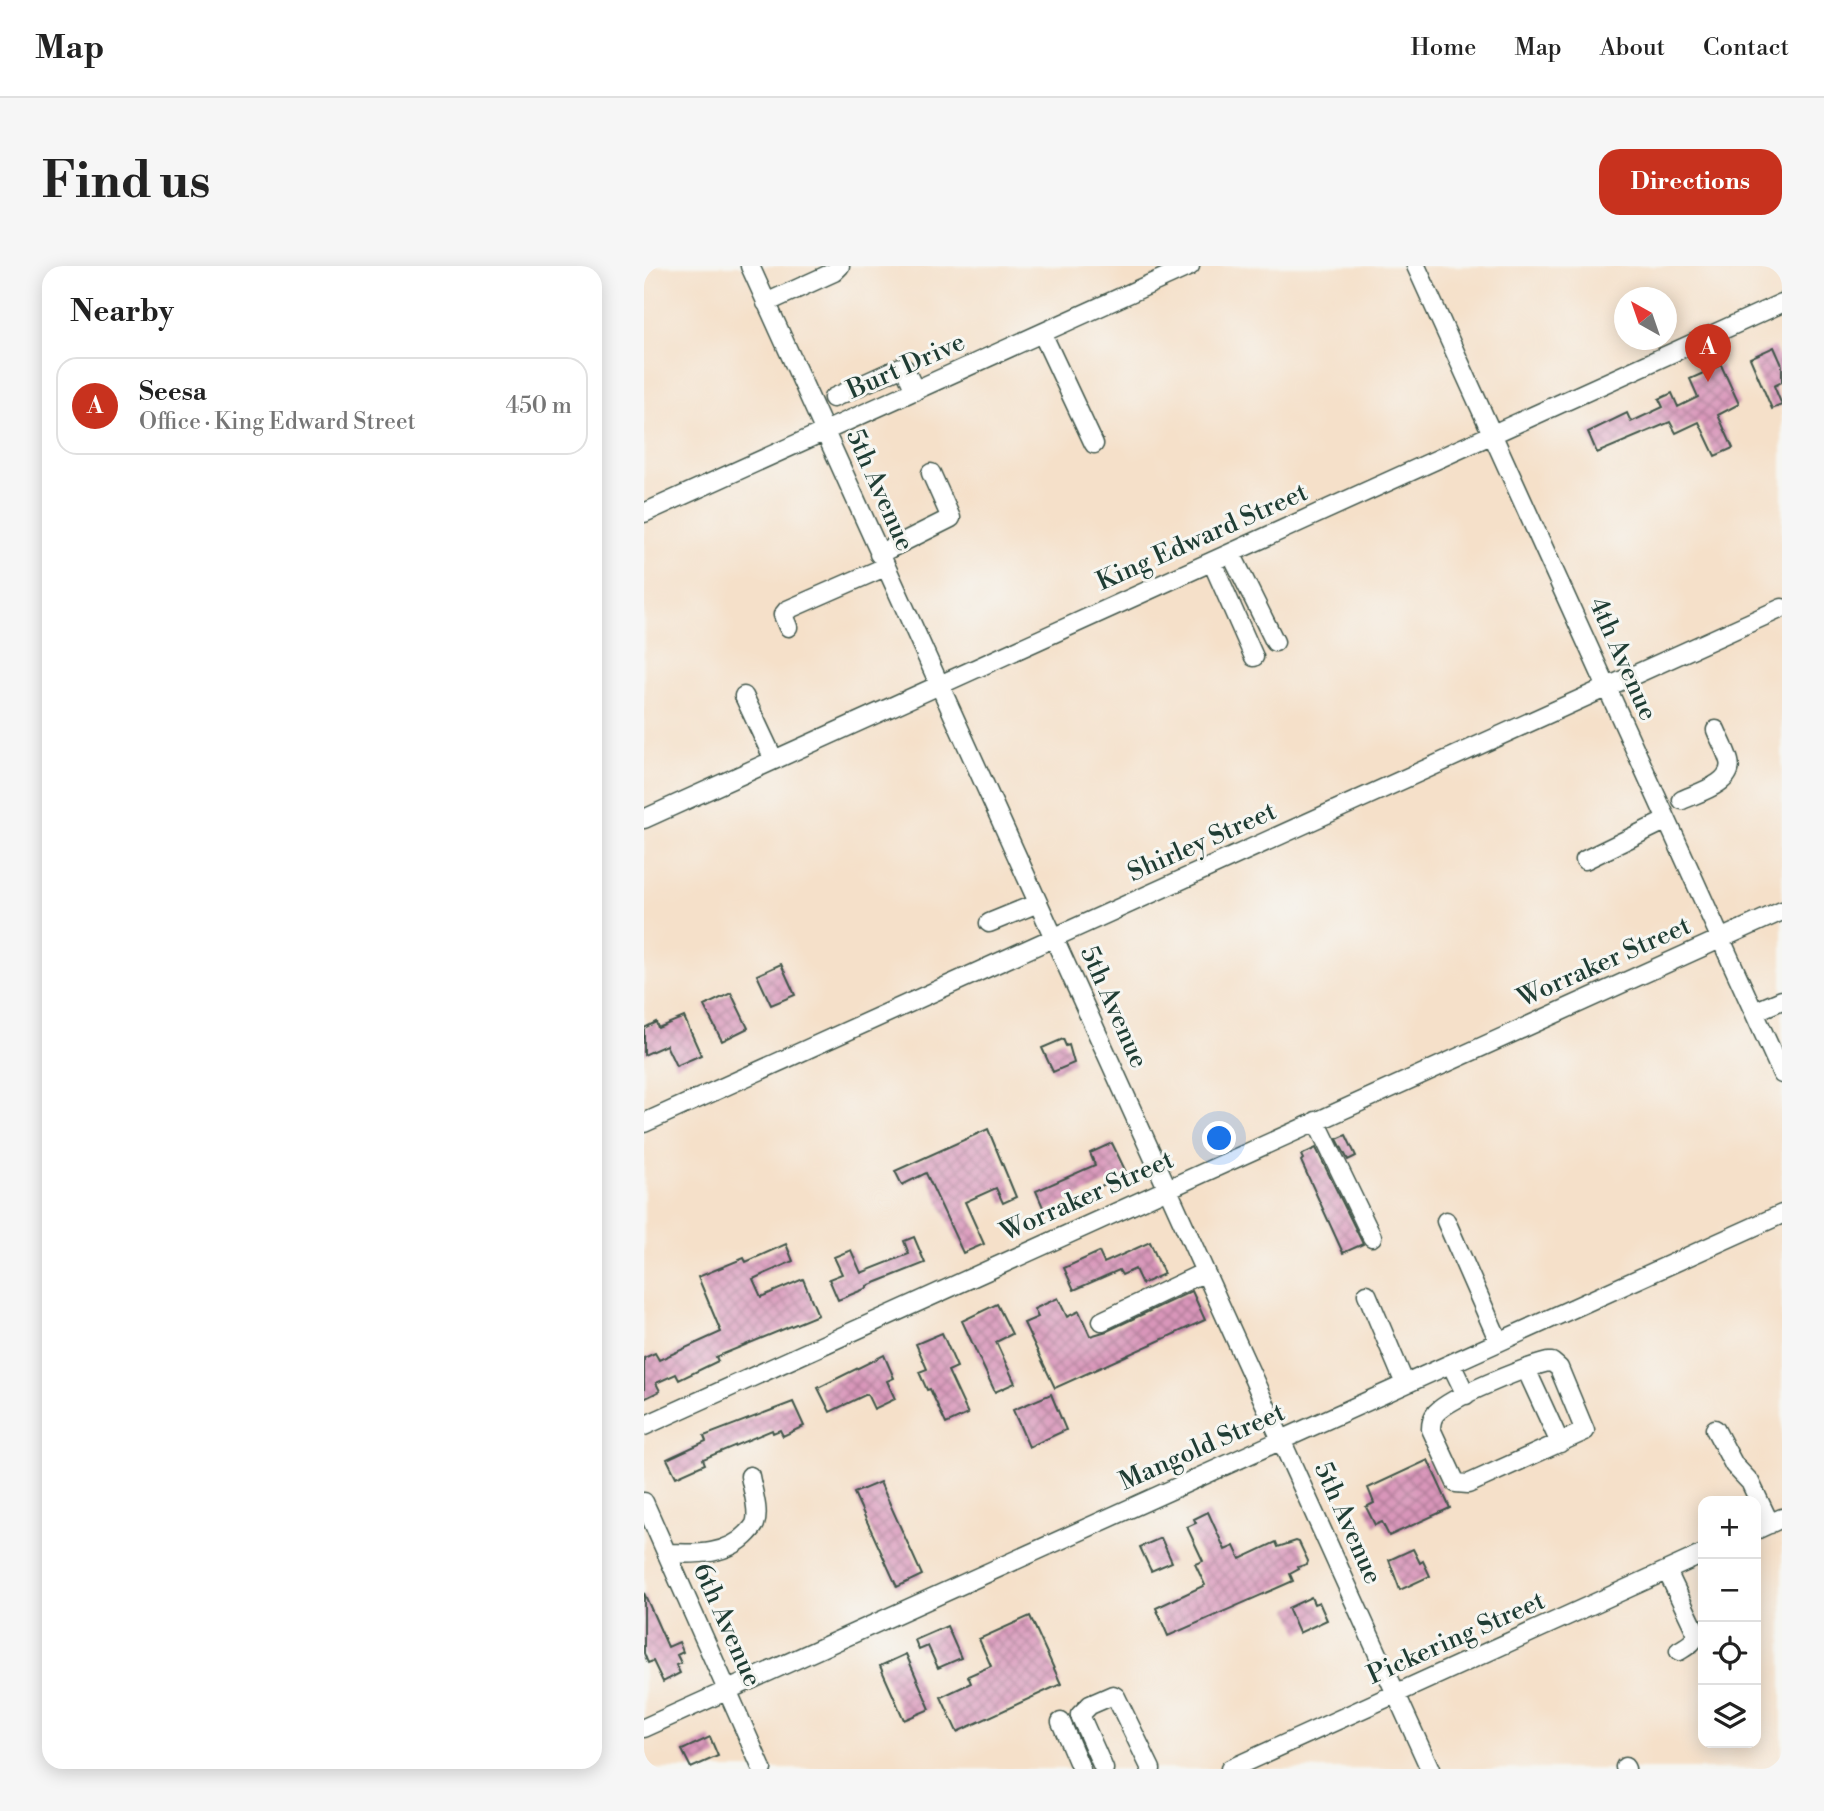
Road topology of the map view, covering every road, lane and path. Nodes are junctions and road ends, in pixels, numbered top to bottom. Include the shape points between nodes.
1 (750, 266) edge
2 (840, 266) edge
3 (1190, 266) edge
4 (1416, 266) edge
5 (766, 303) junction
6 (1782, 303) edge
7 (1042, 333) junction
8 (915, 391) junction
9 (833, 398) dead end
10 (824, 431) junction
11 (1493, 434) junction
12 (1094, 444) dead end
13 (932, 473) dead end
14 (644, 513) edge
15 (1231, 553) junction
16 (882, 560) junction
17 (1212, 562) junction
18 (1782, 608) edge
19 (788, 627) dead end
20 (1275, 642) dead end
21 (1254, 657) dead end
22 (939, 685) junction
23 (1607, 687) junction
24 (744, 696) dead end
25 (1716, 730) dead end
26 (774, 760) junction
27 (1682, 800) dead end
28 (644, 818) edge
29 (1667, 820) junction
30 (1585, 860) dead end
31 (1038, 903) junction
32 (1782, 911) edge
33 (989, 923) dead end
34 (1721, 938) junction
35 (1054, 939) junction
36 (1782, 1000) edge
37 (1754, 1012) junction
38 (1782, 1074) edge
39 (1317, 1121) junction
40 (644, 1123) edge
41 (1167, 1189) junction
42 (1782, 1214) edge
43 (1446, 1222) dead end
44 (1372, 1237) dead end
45 (1205, 1272) junction
46 (1367, 1294) dead end
47 (1102, 1321) dead end
48 (1499, 1342) junction
49 (1451, 1364) junction
50 (1518, 1373) junction
51 (1405, 1384) junction
52 (1466, 1395) junction
53 (644, 1426) edge
54 (1715, 1429) dead end
55 (1282, 1440) junction
56 (1560, 1443) junction
57 (750, 1476) dead end
58 (644, 1503) edge
59 (1769, 1524) edge
60 (667, 1553) junction
61 (1698, 1556) edge
62 (1667, 1570) junction
63 (1679, 1651) dead end
64 (726, 1690) junction
65 (1396, 1694) junction
66 (1061, 1722) dead end
67 (644, 1728) edge
68 (762, 1769) edge
69 (1081, 1769) edge
70 (1104, 1769) edge
71 (1152, 1769) edge
72 (1230, 1769) edge
73 (1430, 1769) edge

1 - 5 street, 5th Avenue
2 - 5 street
3 - 7 street, Burt Drive
4 - 11 street, 4th Avenue
5 - 10 street, 5th Avenue
6 - 11 street, King Edward Street
7 - 8 street, Burt Drive
7 - 12 street
8 - 9 street via 901,367
8 - 10 street, Burt Drive
10 - 14 street, Burt Drive
10 - 16 street, 5th Avenue
11 - 15 street, King Edward Street
11 - 23 street, 4th Avenue
13 - 16 street via 951,518
15 - 17 street, King Edward Street
15 - 20 street
16 - 19 street via 787,610 783,615
16 - 22 street, 5th Avenue
17 - 21 street
17 - 22 street, King Edward Street
18 - 23 street, Shirley Street
22 - 26 street, King Edward Street
22 - 31 street, 5th Avenue
23 - 29 street, 4th Avenue
23 - 35 street, Shirley Street
24 - 26 street
25 - 27 street via 1729,762 1727,776
26 - 28 street, King Edward Street
29 - 30 street
29 - 34 street, 4th Avenue
31 - 33 street
31 - 35 street, 5th Avenue
32 - 34 street, Worraker Street
34 - 37 street, 4th Avenue
34 - 39 street, Worraker Street
35 - 40 street, Shirley Street
35 - 41 street, 5th Avenue
36 - 37 street
37 - 38 street, 4th Avenue
39 - 41 street, Worraker Street
39 - 44 street
41 - 45 street, 5th Avenue
41 - 53 street, Worraker Street
42 - 48 street, Mangold Street
43 - 48 street
45 - 47 street
45 - 55 street, 5th Avenue
46 - 51 street
48 - 49 street, Mangold Street
49 - 51 street, Mangold Street
49 - 52 street
50 - 52 street
50 - 56 street
50 - 56 street via 1548,1362 1559,1368 1586,1428
51 - 55 street, Mangold Street
52 - 56 street via 1438,1411 1431,1421 1459,1485
54 - 59 street
55 - 64 street, Mangold Street
55 - 65 street, 5th Avenue
57 - 60 street via 755,1525 742,1539 698,1555
58 - 60 street, 6th Avenue
60 - 64 street, 6th Avenue
61 - 62 street, Pickering Street
62 - 63 street via 1696,1632 1690,1645
62 - 65 street, Pickering Street
64 - 67 street, Mangold Street
64 - 68 street, 6th Avenue
65 - 72 street, Pickering Street
65 - 73 street, 5th Avenue
66 - 69 street
70 - 71 street via 1080,1715 1113,1695

